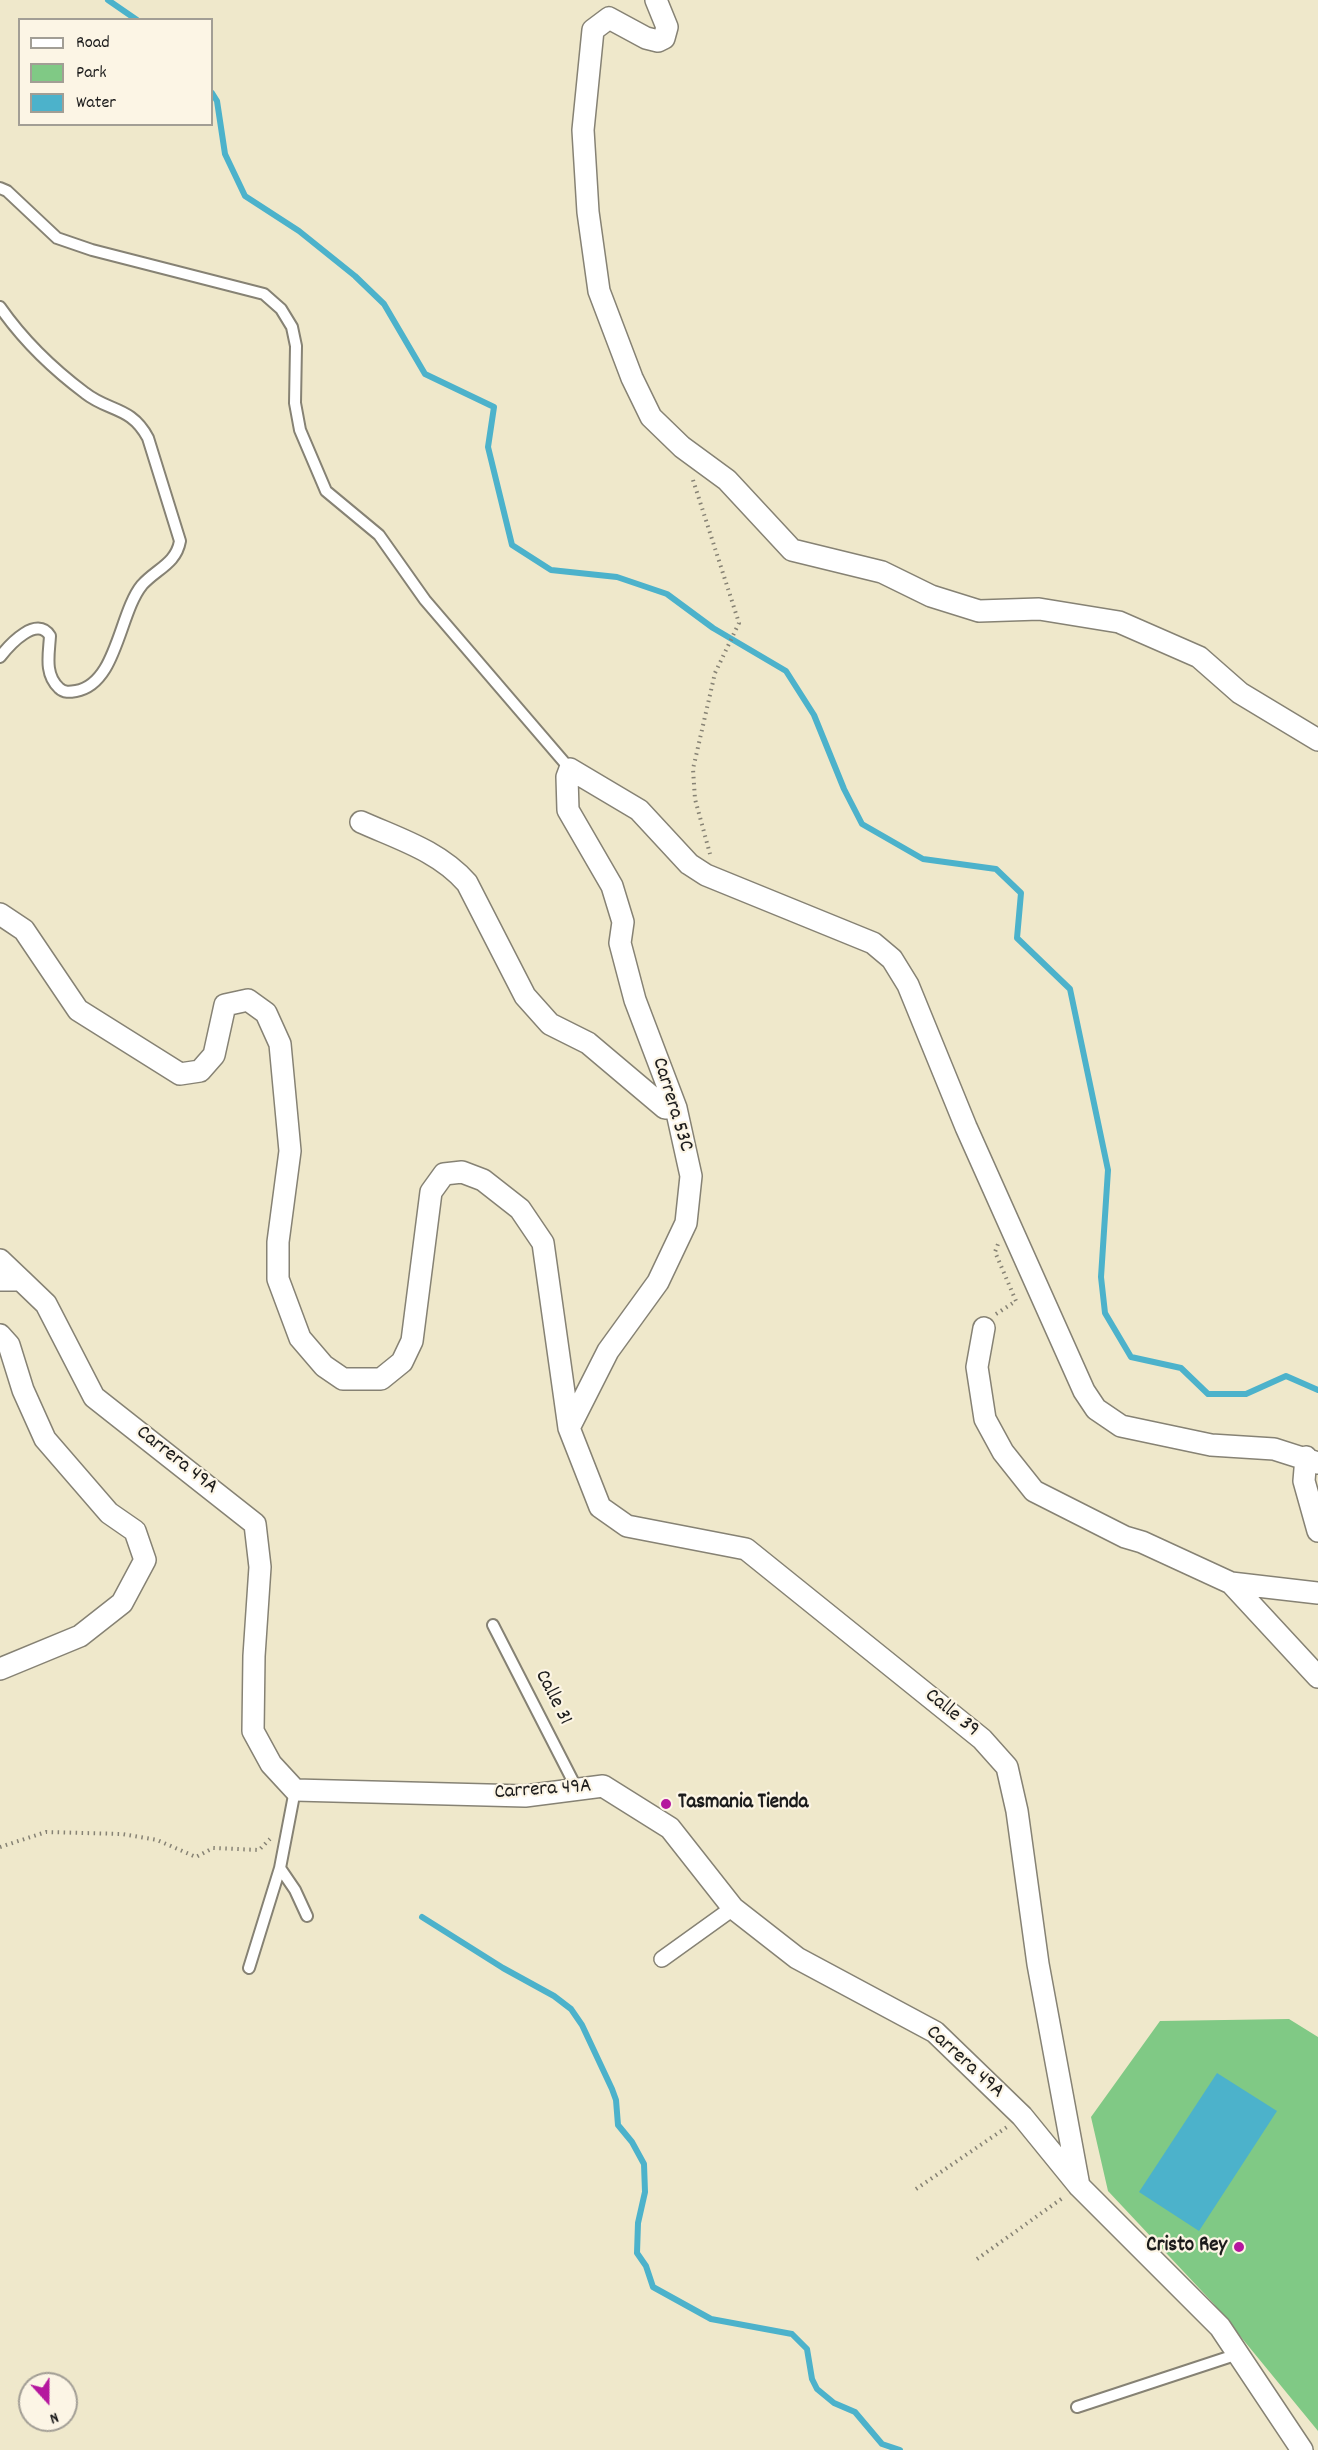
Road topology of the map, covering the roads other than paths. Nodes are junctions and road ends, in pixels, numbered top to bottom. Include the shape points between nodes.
1 (656, 0) edge
2 (0, 188) edge
3 (0, 307) edge
4 (0, 657) edge
5 (1318, 740) edge
6 (570, 769) junction
7 (361, 822) dead end
8 (0, 914) edge
9 (676, 1108) junction
10 (0, 1260) edge
11 (10, 1280) edge
12 (984, 1328) road end
13 (0, 1335) edge
14 (569, 1428) junction
15 (1312, 1460) edge
16 (1318, 1531) edge
17 (1231, 1583) junction
18 (1318, 1593) edge
19 (493, 1625) dead end
20 (0, 1669) edge
21 (1318, 1677) edge
22 (295, 1790) junction
23 (577, 1790) junction
24 (280, 1868) junction
25 (733, 1908) junction
26 (307, 1916) dead end
27 (662, 1959) dead end
28 (249, 1968) dead end
29 (1079, 2186) junction
30 (1238, 2354) junction
31 (1077, 2407) dead end
32 (1302, 2450) edge

1 - 5 street via 667,27 664,38 658,41 609,18 593,30 583,130 598,291 651,417 682,447 727,480 792,550 882,572 931,596 979,611 1039,609 1119,622 1199,657 1240,693
2 - 6 lane via 57,238 264,294 282,309 296,346 295,403 300,430 326,491 379,535 424,600
3 - 4 lane via 21,336 87,395 139,423 148,438 180,541 169,563 135,595 115,648 93,684 71,692 58,688 48,669 50,636 38,627 27,631
6 - 9 street, Carrera 53C via 568,810 612,886 622,922 620,943 635,1000
6 - 15 street via 639,810 689,864 706,875 873,944 892,959 908,985 966,1127 1084,1391 1096,1409 1121,1426 1211,1445 1274,1449
7 - 9 street via 434,854 456,871 467,883 525,996 550,1024 588,1043 665,1108
8 - 14 street, Calle 39 via 24,930 78,1010 180,1074 200,1071 214,1055 225,1005 248,1000 266,1013 280,1044 290,1150 278,1242 278,1279 300,1338 324,1366 343,1379 381,1379 402,1362 412,1341 431,1192 444,1174 462,1172 483,1180 520,1209 543,1243
9 - 14 street, Carrera 53C via 691,1176 686,1222 658,1282 608,1351
10 - 11 street, Carrera 49A
11 - 22 street, Carrera 49A via 46,1304 94,1397 255,1524 260,1567 253,1731 271,1764
12 - 17 street via 977,1367 985,1419 1003,1452 1034,1491 1125,1538
13 - 20 street via 9,1345 23,1390 45,1439 109,1513 135,1531 146,1560 122,1603 80,1636
14 - 29 street, Calle 39 via 600,1508 627,1526 746,1549 982,1739 1006,1767 1017,1811 1038,1964
15 - 16 street via 1304,1481
17 - 18 street
17 - 21 street
19 - 23 lane, Calle 31
22 - 23 street, Carrera 49A via 525,1796
22 - 24 lane
23 - 25 street, Carrera 49A via 603,1786 670,1828
24 - 26 lane
24 - 28 lane
25 - 27 street
25 - 29 street, Carrera 49A via 797,1958 935,2032 1022,2116
29 - 30 street, Carrera 49A via 1220,2327
30 - 31 lane
30 - 32 street, Carrera 49A

